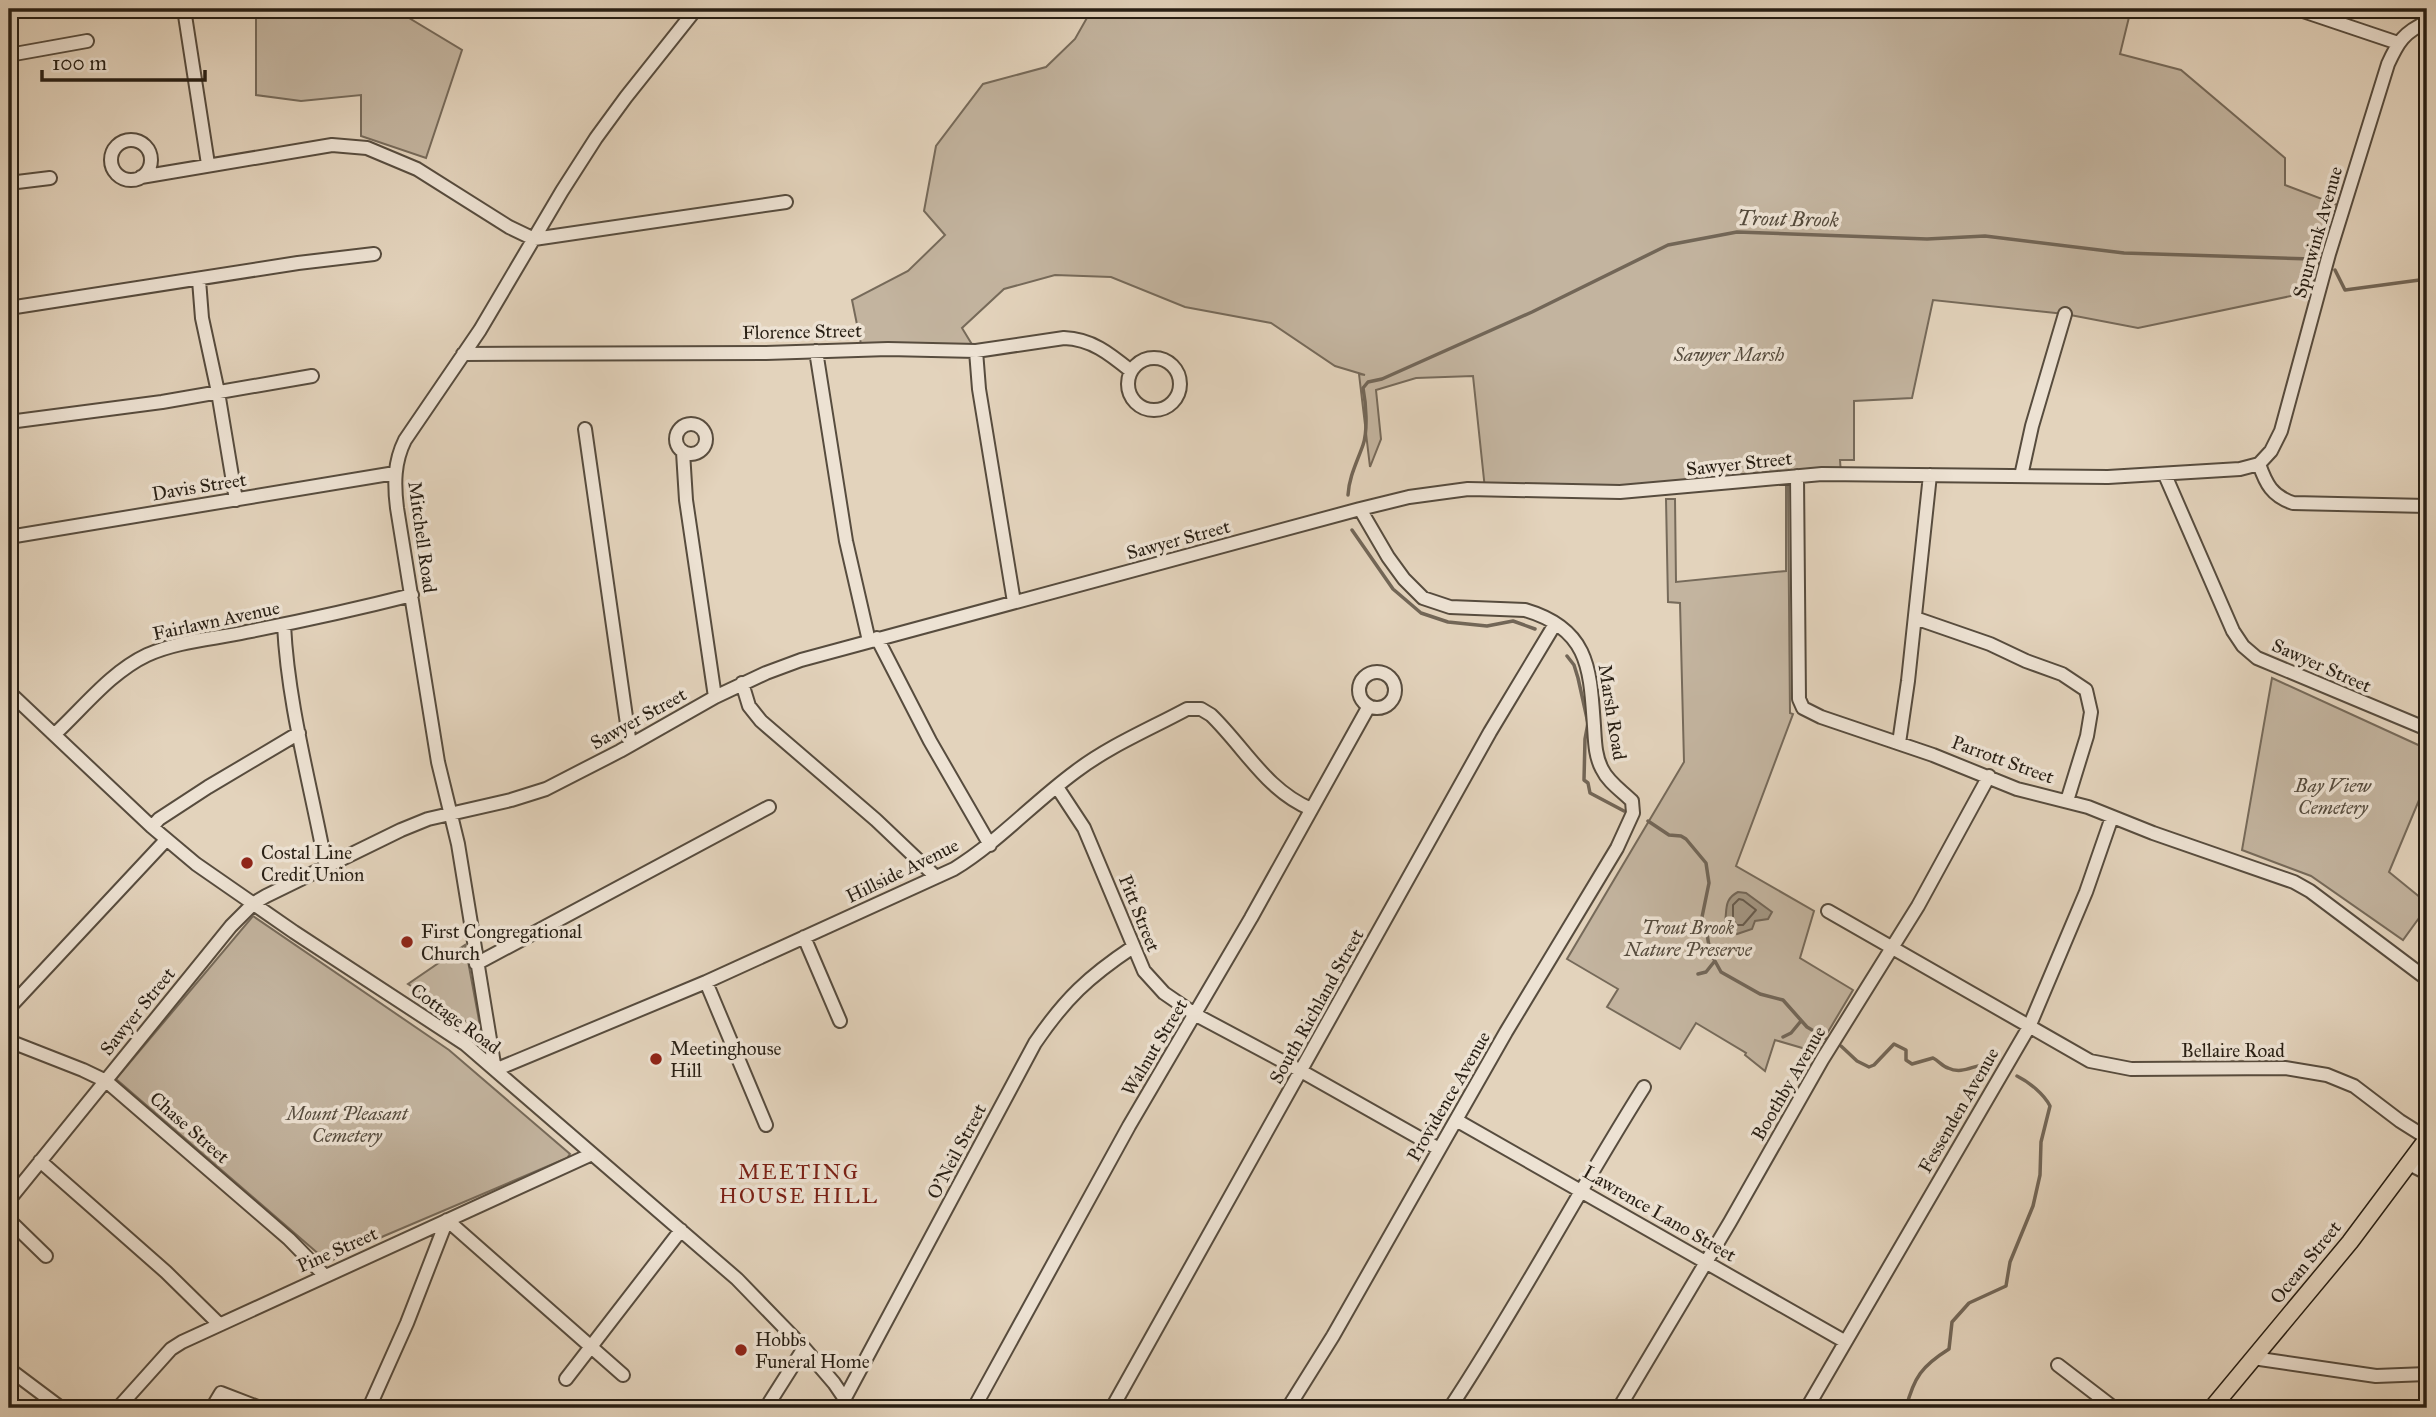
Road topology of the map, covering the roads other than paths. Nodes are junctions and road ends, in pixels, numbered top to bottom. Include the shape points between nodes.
1 (184, 9) edge
2 (696, 9) edge
3 (2297, 9) edge
4 (2333, 15) edge
5 (2427, 22) edge
6 (87, 41) dead end
7 (2398, 43) junction
8 (9, 55) edge
9 (150, 154) junction
10 (208, 164) junction
11 (176, 170) junction
12 (141, 177) junction
13 (50, 178) dead end
14 (9, 183) edge
15 (786, 202) dead end
16 (534, 239) junction
17 (374, 254) dead end
18 (199, 280) junction
19 (9, 308) edge
20 (2065, 314) dead end
21 (816, 351) junction
22 (976, 351) junction
23 (463, 354) junction
24 (1131, 371) junction
25 (312, 376) dead end
26 (218, 392) junction
27 (9, 422) edge
28 (585, 429) dead end
29 (683, 452) dead end
30 (2259, 464) junction
31 (395, 473) junction
32 (1930, 475) junction
33 (2165, 475) junction
34 (1797, 476) junction
35 (2021, 476) junction
36 (236, 500) junction
37 (2427, 506) edge
38 (1360, 509) junction
39 (9, 537) edge
40 (412, 595) junction
41 (1014, 602) junction
42 (1915, 618) junction
43 (1555, 624) junction
44 (284, 625) junction
45 (873, 640) junction
46 (741, 684) junction
47 (9, 692) edge
48 (715, 697) junction
49 (1368, 706) dead end
50 (2427, 729) edge
51 (299, 733) junction
52 (55, 734) junction
53 (1899, 743) junction
54 (630, 745) junction
55 (1989, 776) junction
56 (1057, 787) junction
57 (1632, 801) joint
58 (2067, 801) junction
59 (769, 807) dead end
60 (1311, 809) junction
61 (450, 814) junction
62 (2112, 817) junction
63 (152, 827) junction
64 (166, 840) junction
65 (990, 845) junction
66 (326, 867) junction
67 (936, 877) junction
68 (254, 903) junction
69 (1828, 911) dead end
70 (804, 937) junction
71 (1133, 947) junction
72 (1892, 947) junction
73 (476, 964) junction
74 (2427, 979) edge
75 (706, 982) junction
76 (9, 1008) edge
77 (1196, 1014) junction
78 (840, 1021) dead end
79 (2029, 1027) junction
80 (9, 1041) edge
81 (495, 1070) junction
82 (1301, 1071) junction
83 (106, 1081) junction
84 (1644, 1087) dead end
85 (1455, 1120) junction
86 (765, 1125) dead end
87 (2427, 1138) edge
88 (1439, 1149) junction
89 (592, 1154) junction
90 (40, 1161) junction
91 (2409, 1164) junction
92 (2427, 1173) edge
93 (1581, 1190) junction
94 (9, 1200) edge
95 (9, 1220) edge
96 (447, 1220) junction
97 (681, 1230) junction
98 (46, 1256) dead end
99 (1706, 1262) junction
100 (324, 1275) junction
101 (219, 1324) junction
102 (1844, 1341) junction
103 (592, 1347) junction
104 (804, 1348) junction
105 (2253, 1358) junction
106 (2059, 1365) dead end
107 (9, 1369) edge
108 (2427, 1374) edge
109 (622, 1375) dead end
110 (566, 1378) dead end
111 (848, 1403) edge
112 (61, 1408) edge
113 (118, 1408) edge
114 (212, 1408) edge
115 (260, 1408) edge
116 (369, 1408) edge
117 (766, 1408) edge
118 (974, 1408) edge
119 (1112, 1408) edge
120 (1288, 1408) edge
121 (1450, 1408) edge
122 (1619, 1408) edge
123 (1807, 1408) edge
124 (2114, 1408) edge
125 (2212, 1408) edge

1 - 10 street
2 - 16 street, Mitchell Road via 604,128
3 - 4 street
4 - 7 street
5 - 7 street
6 - 8 street
7 - 30 street, Spurwink Avenue via 2332,244 2281,431
9 - 11 street
9 - 12 street via 149,167
9 - 12 street via 135,140 122,142 113,151 111,163 117,174
10 - 11 street
10 - 16 street via 332,145 367,148 416,169
11 - 12 street
13 - 14 street
15 - 16 street
16 - 23 street, Mitchell Road
17 - 18 street
18 - 19 street
18 - 26 street
20 - 35 street
21 - 22 street, Florence Street
21 - 23 street, Florence Street
21 - 45 street via 846,541
22 - 24 street, Florence Street via 1075,338 1096,345
22 - 41 street
23 - 31 street, Mitchell Road via 405,440
24 - 24 street via 1129,393 1141,407 1160,410 1178,395 1178,376 1164,360 1143,360
25 - 26 street
26 - 27 street
26 - 36 street
28 - 54 street
29 - 48 street
30 - 33 street
30 - 37 street via 2271,490 2293,503
31 - 36 street, Davis Street
31 - 40 street, Mitchell Road
32 - 34 street, Sawyer Street
32 - 35 street, Sawyer Street
32 - 42 street
33 - 35 street, Sawyer Street
33 - 50 street, Sawyer Street via 2233,631 2249,653
34 - 38 street, Sawyer Street via 1620,492 1468,489
34 - 53 street, Parrott Street via 1799,699 1803,708 1821,717
36 - 39 street, Davis Street
38 - 41 street, Sawyer Street
38 - 43 street, Marsh Road via 1388,557 1423,598 1450,607 1525,610
40 - 44 street, Fairlawn Avenue
40 - 61 street, Mitchell Road
41 - 45 street, Sawyer Street
42 - 53 street
42 - 58 street via 2062,674 2086,690 2091,712 2087,736
43 - 57 street, Marsh Road via 1572,636 1583,653 1591,683 1596,755 1603,772
43 - 82 street, South Richland Street
44 - 51 street
44 - 52 street, Fairlawn Avenue via 194,641 147,655 105,685
45 - 46 street, Sawyer Street via 801,660
45 - 65 street
46 - 48 street, Sawyer Street
46 - 67 street via 761,721
47 - 52 street, Cottage Road
48 - 54 street, Sawyer Street
49 - 60 street, Walnut Street
51 - 63 street via 208,787
51 - 66 street
52 - 63 street, Cottage Road
53 - 55 street, Parrott Street
54 - 61 street, Sawyer Street via 545,789
55 - 58 street, Parrott Street via 2017,789
55 - 72 street, Boothby Avenue
56 - 60 street, Hillside Avenue via 1096,757 1187,709 1201,709 1225,729 1273,785
56 - 65 street, Hillside Avenue
56 - 71 street, Pitt Street via 1084,828
57 - 85 street, Providence Avenue via 1633,813 1617,848
58 - 62 street, Parrott Street
59 - 73 street
60 - 77 street, Walnut Street
61 - 66 street, Sawyer Street via 401,830
61 - 73 street, Mitchell Road
62 - 74 street, Parrott Street via 2302,887
62 - 79 street, Fessenden Avenue
63 - 64 street, Cottage Road
64 - 68 street, Cottage Road
64 - 76 street
65 - 67 street, Hillside Avenue
66 - 68 street, Sawyer Street
67 - 70 street, Hillside Avenue
68 - 81 street, Cottage Road via 459,1040
68 - 83 street, Sawyer Street
69 - 72 street, Bellaire Road
70 - 75 street, Hillside Avenue
70 - 78 street
71 - 77 street, Pitt Street via 1144,971 1164,993
71 - 111 street, O'Neil Street via 1074,992 1035,1043
72 - 79 street, Bellaire Road
72 - 99 street, Boothby Avenue
73 - 81 street, Mitchell Road
75 - 81 street, Hillside Avenue
75 - 86 street
77 - 82 street, Pitt Street
77 - 118 street, Walnut Street
79 - 87 street, Bellaire Road via 2090,1061 2131,1069 2285,1069 2328,1074 2354,1086
79 - 102 street, Fessenden Avenue
80 - 83 street, Chase Street
81 - 89 street, Cottage Road
82 - 88 street, Pitt Street
82 - 119 street, South Richland Street
83 - 90 street, Sawyer Street
83 - 100 street, Chase Street via 289,1239
84 - 93 street
85 - 88 street, Providence Avenue
85 - 93 street, Lawrence Lano Street
87 - 91 main road, Ocean Street
88 - 120 street, Providence Avenue
89 - 96 street, Pine Street
89 - 97 street, Cottage Road
90 - 94 street, Sawyer Street
90 - 101 street
91 - 92 street
91 - 105 main road, Ocean Street
93 - 99 street, Lawrence Lano Street
93 - 121 street
95 - 98 street
96 - 100 street, Pine Street
96 - 103 street
96 - 116 street
97 - 103 street
97 - 104 street, Cottage Road
99 - 102 street, Lawrence Lano Street
99 - 122 street, Boothby Avenue
100 - 101 street, Pine Street
101 - 113 street, Pine Street via 171,1349
102 - 123 street, Fessenden Avenue
103 - 109 street
103 - 110 street
104 - 111 street, Cottage Road
104 - 117 street
105 - 108 street via 2376,1376
105 - 125 main road, Ocean Street
106 - 124 street
107 - 112 street
114 - 115 street via 221,1393

